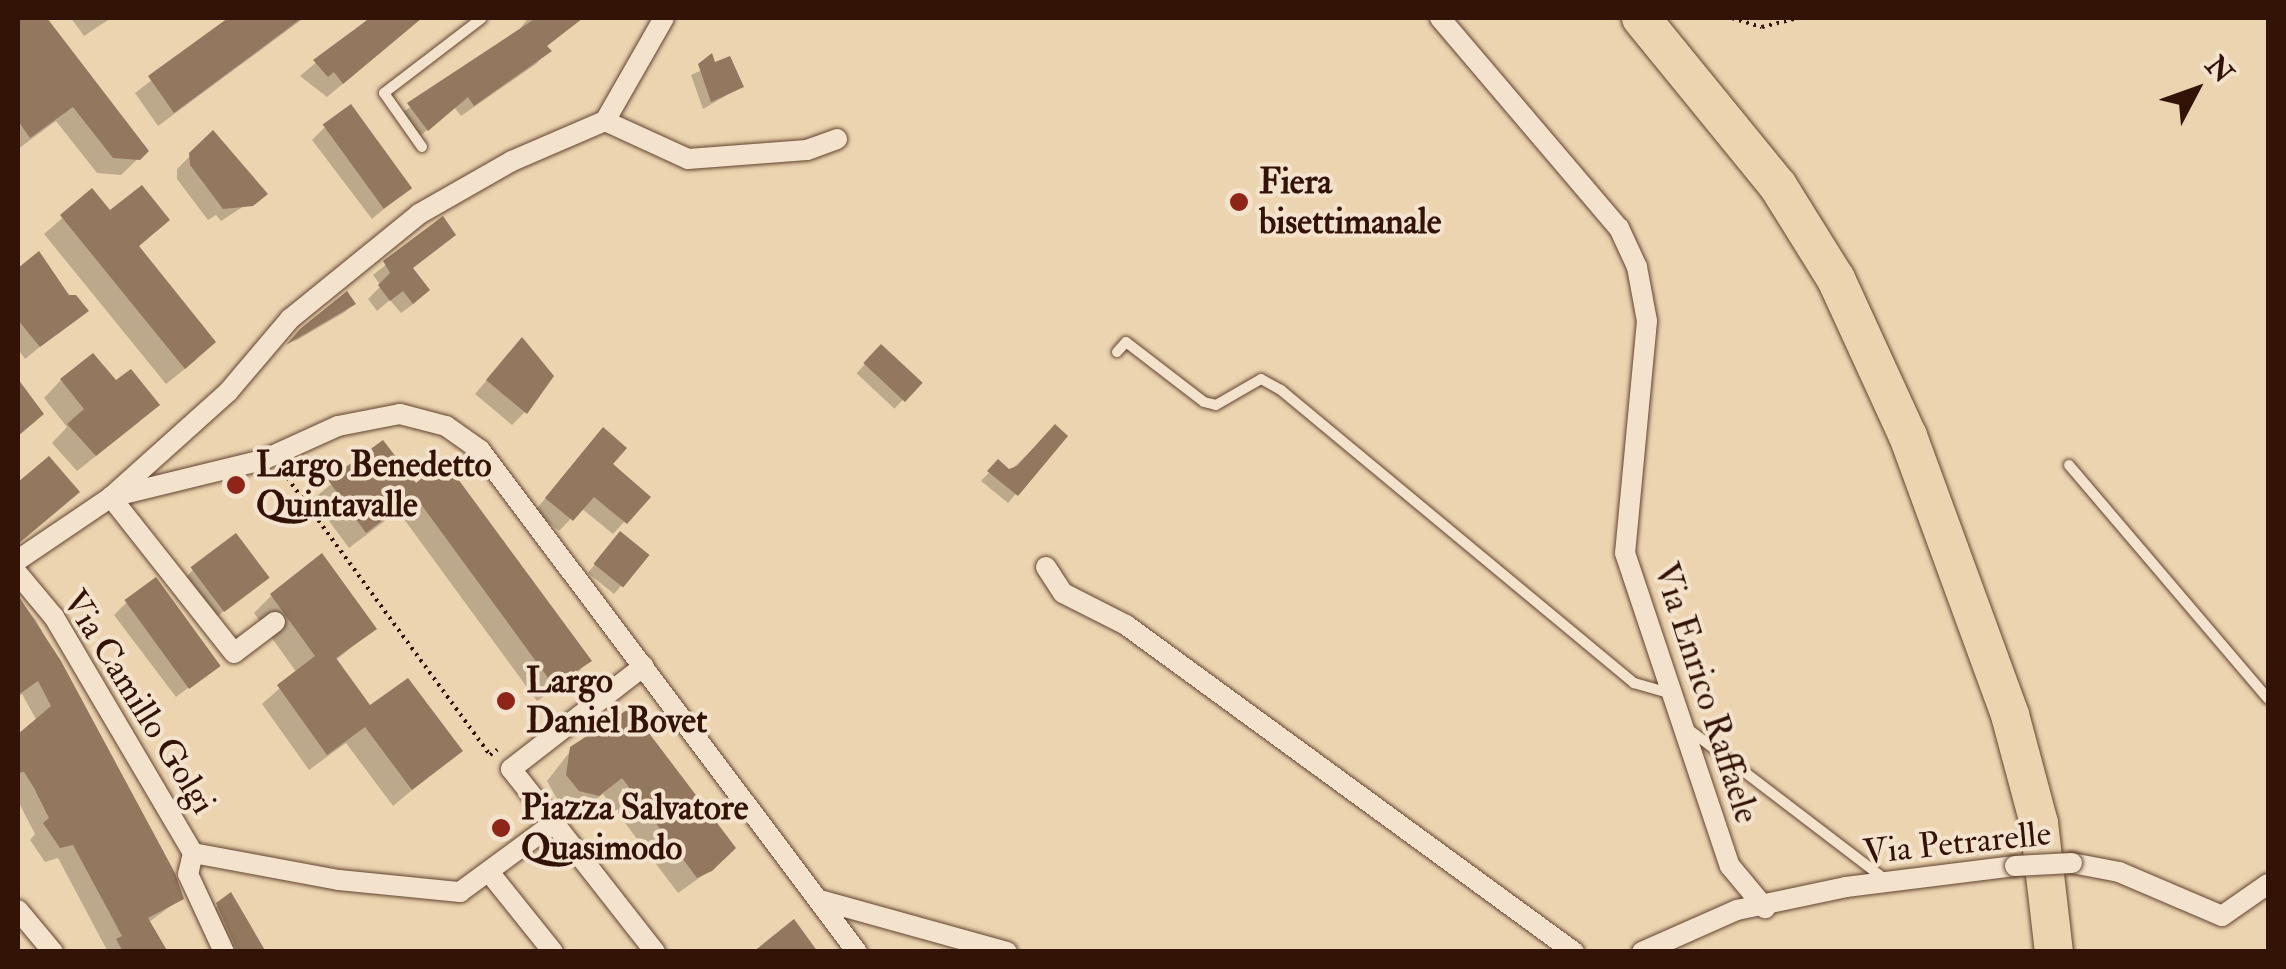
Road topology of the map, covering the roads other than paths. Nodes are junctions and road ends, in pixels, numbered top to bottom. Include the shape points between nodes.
1 (482, 18) edge
2 (664, 18) edge
3 (1440, 18) edge
4 (1641, 18) edge
5 (605, 121) junction
6 (837, 139) dead end
7 (422, 147) dead end
8 (1117, 352) dead end
9 (2069, 465) dead end
10 (111, 496) junction
11 (18, 560) edge
12 (1046, 567) dead end
13 (18, 574) edge
14 (275, 622) dead end
15 (644, 666) junction
16 (1673, 694) junction
17 (2268, 698) edge
18 (1682, 724) junction
19 (554, 823) junction
20 (193, 852) junction
21 (489, 872) junction
22 (1888, 882) junction
23 (2268, 884) edge
24 (820, 900) junction
25 (1765, 908) junction
26 (18, 910) edge
27 (53, 952) edge
28 (224, 952) edge
29 (554, 952) edge
30 (656, 952) edge
31 (857, 952) edge
32 (1007, 952) edge
33 (1574, 952) edge
34 (1642, 952) edge
35 (2054, 952) edge

1 - 7 lane via 384,94
2 - 5 street
3 - 16 street, Via Enrico Raffaele via 1619,228 1637,267 1647,321 1625,553
4 - 35 highway via 1778,186 1836,279 1908,436 2010,715 2039,824
5 - 6 street via 688,159 808,150
5 - 10 street via 512,161 420,214 290,319 228,392
8 - 16 lane via 1126,342 1216,405 1261,378 1281,390 1634,683
9 - 17 lane
10 - 11 street
10 - 14 street via 234,653
10 - 15 street via 263,460 354,423 400,414 446,426 480,450
12 - 33 street via 1063,593 1126,625
13 - 20 street, Via Camillo Golgi via 54,617
15 - 19 street via 511,769
15 - 24 street
16 - 18 street, Via Enrico Raffaele
18 - 22 lane
18 - 25 street, Via Enrico Raffaele via 1730,866
19 - 21 street, Via Camillo Golgi
19 - 30 street
20 - 21 street, Via Camillo Golgi via 460,892
20 - 28 street via 188,874
21 - 29 street
22 - 23 street, Via Petrarelle, bridge via 2072,863 2119,872 2222,916
22 - 25 street, Via Petrarelle
24 - 31 street
24 - 32 street
25 - 34 street, Via Petrarelle via 1738,910
26 - 27 street

